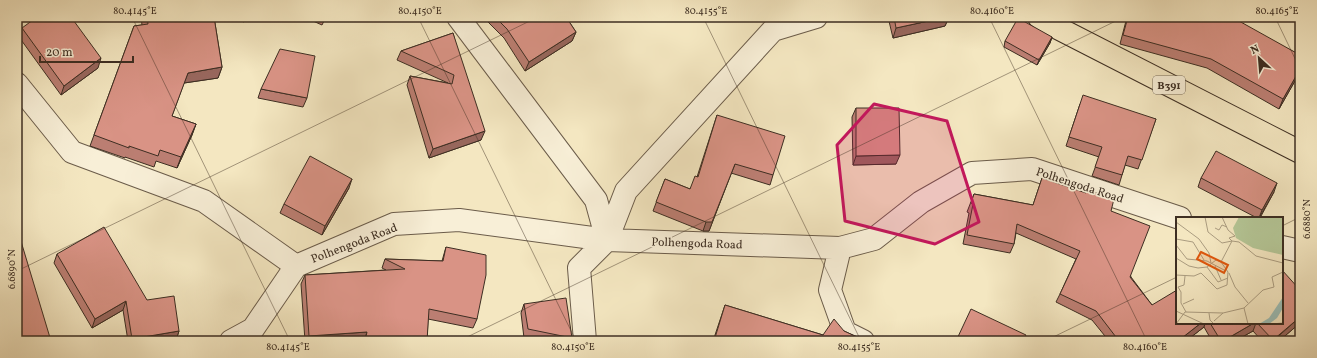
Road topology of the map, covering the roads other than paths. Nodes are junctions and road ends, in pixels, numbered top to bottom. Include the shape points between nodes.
1 (458, 17) edge
2 (816, 17) edge
3 (1036, 18) edge
4 (17, 84) edge
5 (1300, 152) edge
6 (1177, 217) edge
7 (607, 240) junction
8 (1283, 247) edge
9 (840, 248) junction
10 (1300, 251) edge
11 (296, 266) junction
12 (231, 341) edge
13 (585, 341) edge
14 (863, 341) edge

1 - 7 street via 596,200
2 - 7 street via 773,30 626,191
3 - 5 main road, B391
4 - 11 street via 72,152 204,201
6 - 9 street, Polhengoda Road via 1032,169 972,172 921,202 874,239
7 - 9 street, Polhengoda Road
7 - 11 street, Polhengoda Road via 459,220 394,224
7 - 13 street via 578,268
8 - 10 street
9 - 14 street via 830,290 845,332
11 - 12 street, Polhengoda Road via 253,329

